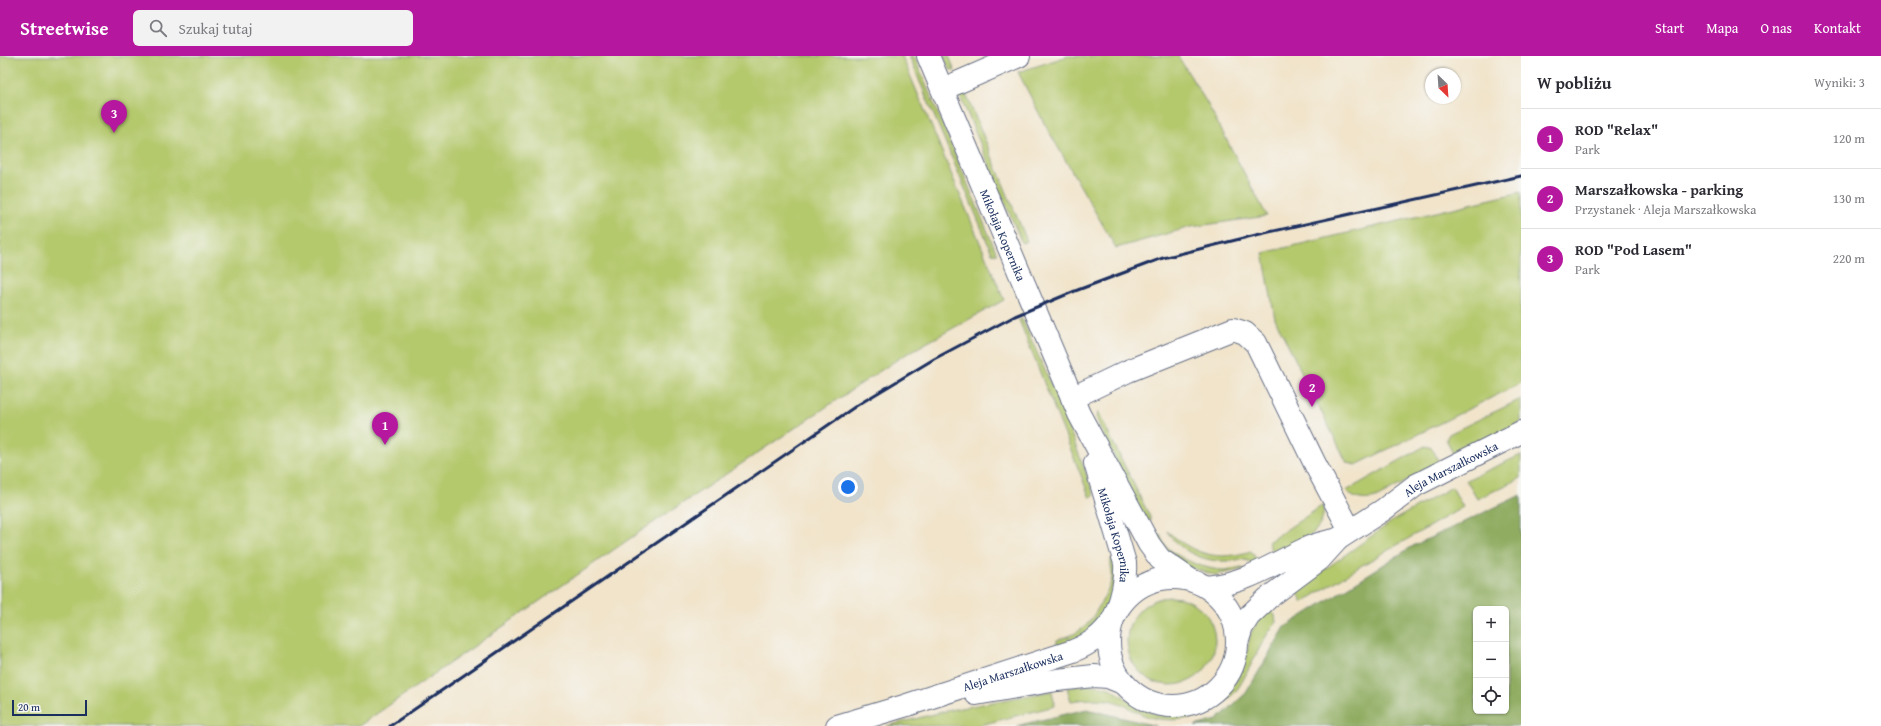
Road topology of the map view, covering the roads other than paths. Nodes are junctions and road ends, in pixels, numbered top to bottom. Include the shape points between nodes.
1 (928, 56) edge
2 (1019, 56) edge
3 (943, 89) junction
4 (1076, 406) junction
5 (1521, 432) edge
6 (1521, 444) edge
7 (1383, 510) junction
8 (1344, 535) junction
9 (1198, 583) junction
10 (1115, 615) junction
11 (1237, 643) junction
12 (1123, 683) junction
13 (904, 706) junction
14 (837, 726) edge

1 - 3 main road, Mikołaja Kopernika
2 - 3 main road
3 - 4 main road, Mikołaja Kopernika
4 - 8 main road via 1128,371 1233,329 1245,333 1256,343 1316,466
4 - 9 main road, Mikołaja Kopernika via 1149,544 1160,559
4 - 10 main road, Mikołaja Kopernika via 1125,563 1126,579
5 - 7 main road, Aleja Marszałkowska via 1428,479
6 - 7 main road, Aleja Marszałkowska
7 - 8 main road, Aleja Marszałkowska
8 - 9 main road, Aleja Marszałkowska via 1306,548 1266,570 1243,579 1224,585
8 - 11 main road, Aleja Marszałkowska via 1319,560 1249,616
9 - 10 main road via 1166,578 1147,583 1131,593
9 - 11 main road via 1219,596 1231,612 1238,632
10 - 12 main road via 1108,643 1111,661
10 - 13 main road, Aleja Marszałkowska via 1104,632 1089,644 1073,651
11 - 12 main road via 1237,653 1230,674 1216,690 1198,702 1177,707 1156,705 1136,695
12 - 13 main road, Aleja Marszałkowska via 1108,677 1094,676 1064,679
13 - 14 main road, Aleja Marszałkowska

